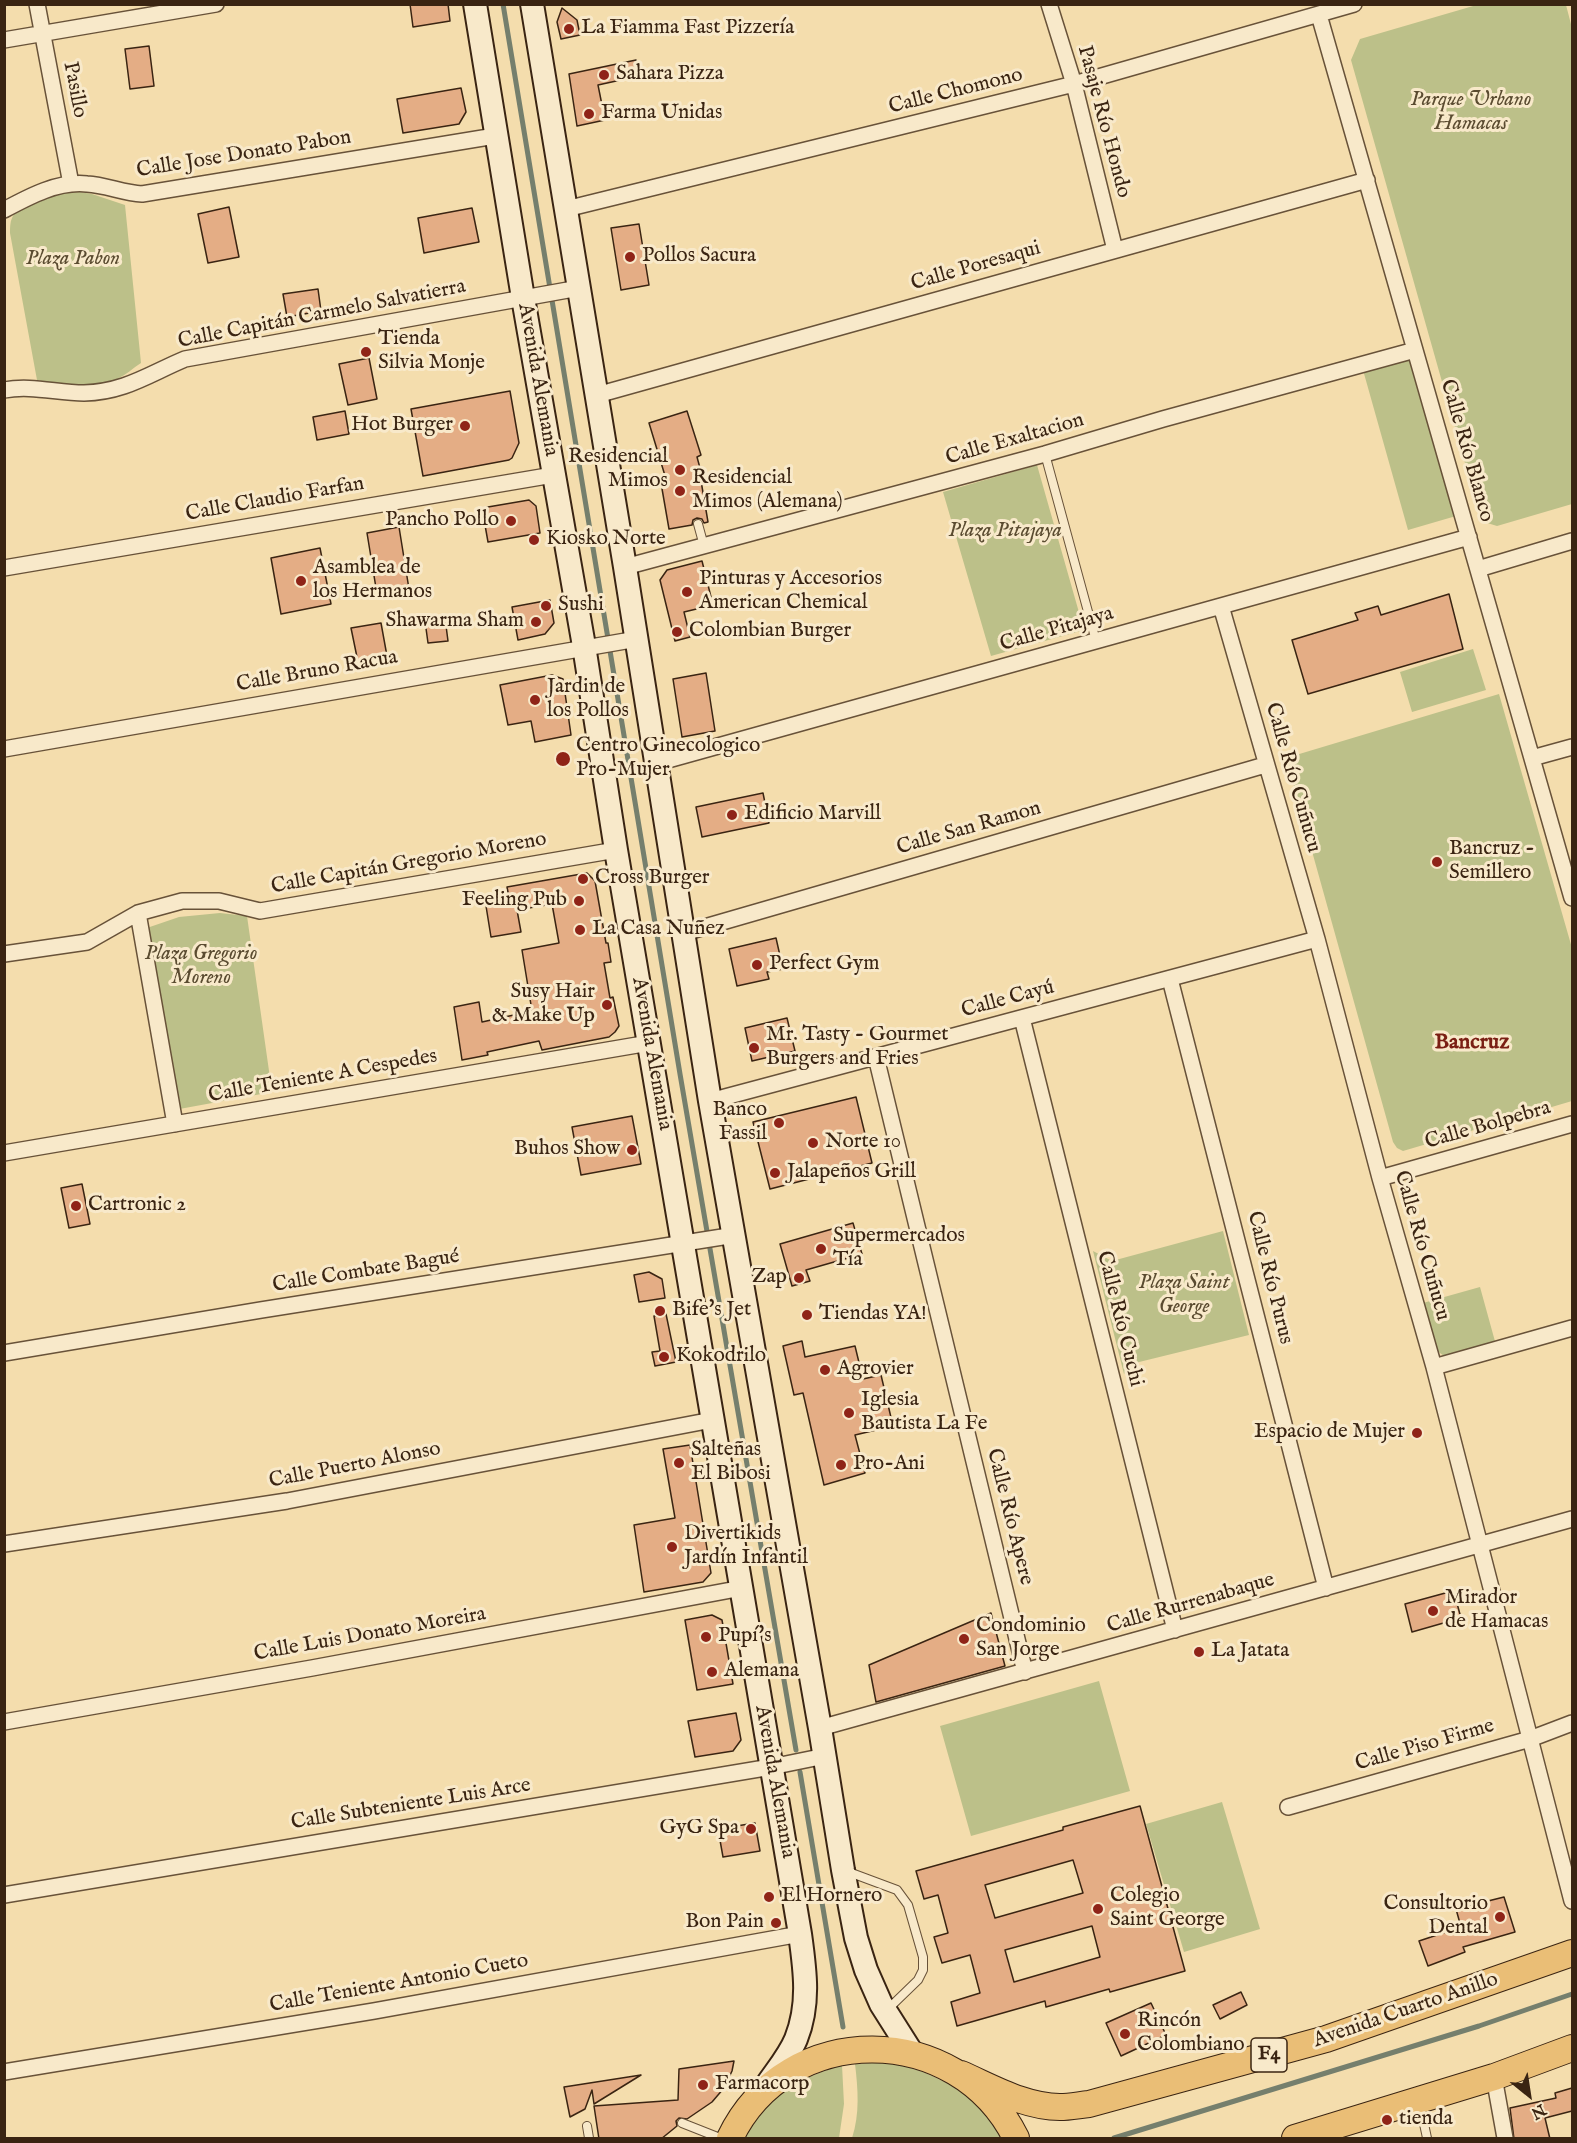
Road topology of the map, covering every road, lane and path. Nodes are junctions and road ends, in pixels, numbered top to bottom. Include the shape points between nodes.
1 (37, 4) edge
2 (216, 4) edge
3 (475, 4) edge
4 (532, 4) edge
5 (1049, 4) edge
6 (1354, 4) edge
7 (1320, 15) junction
8 (42, 34) junction
9 (4, 40) edge
10 (1074, 84) junction
11 (495, 136) junction
12 (1367, 180) junction
13 (72, 184) junction
14 (566, 209) junction
15 (4, 210) edge
16 (1114, 250) junction
17 (572, 290) junction
18 (532, 296) junction
19 (1415, 350) junction
20 (4, 390) edge
21 (597, 395) junction
22 (1045, 454) junction
23 (553, 475) junction
24 (698, 524) dead end
25 (1469, 537) junction
26 (1572, 541) edge
27 (704, 546) junction
28 (625, 567) junction
29 (4, 568) edge
30 (1478, 569) junction
31 (1221, 606) junction
32 (631, 640) junction
33 (1096, 641) junction
34 (592, 645) junction
35 (1572, 747) edge
36 (4, 749) edge
37 (1532, 758) junction
38 (657, 763) junction
39 (1265, 765) junction
40 (616, 850) junction
41 (1572, 898) edge
42 (138, 913) junction
43 (684, 933) junction
44 (1317, 939) junction
45 (4, 954) edge
46 (1170, 979) junction
47 (1023, 1018) junction
48 (649, 1043) junction
49 (876, 1057) junction
50 (710, 1101) junction
51 (175, 1124) junction
52 (1572, 1124) edge
53 (4, 1153) edge
54 (1380, 1178) junction
55 (729, 1236) junction
56 (689, 1243) junction
57 (1572, 1328) edge
58 (4, 1353) edge
59 (1434, 1367) junction
60 (712, 1420) junction
61 (1572, 1519) edge
62 (4, 1544) edge
63 (1480, 1545) junction
64 (742, 1588) junction
65 (1326, 1588) junction
66 (1174, 1630) junction
67 (1025, 1672) junction
68 (4, 1722) edge
69 (1572, 1723) edge
70 (820, 1728) junction
71 (1530, 1739) junction
72 (821, 1757) junction
73 (774, 1766) junction
74 (1288, 1807) dead end
75 (843, 1870) junction
76 (4, 1895) edge
77 (1572, 1901) edge
78 (800, 1934) junction
79 (1572, 1953) edge
80 (886, 2011) junction
81 (1572, 2048) edge
82 (912, 2053) junction
83 (4, 2072) edge
84 (961, 2074) junction
85 (1494, 2077) junction
86 (761, 2094) junction
87 (1419, 2100) junction
88 (682, 2122) dead end
89 (587, 2126) dead end
90 (728, 2135) edge
91 (589, 2139) edge
92 (1016, 2139) edge
93 (1295, 2139) edge
94 (1427, 2139) edge
95 (1505, 2139) edge

1 - 8 street, Pasillo
2 - 8 street
3 - 11 main road, Avenida Alemania
4 - 14 main road
5 - 10 street, Pasaje Río Hondo
6 - 7 street, Calle Chomono
7 - 10 street, Calle Chomono
7 - 12 street, Calle Río Blanco
8 - 9 street
8 - 13 street, Pasillo
10 - 14 street, Calle Chomono
10 - 16 street, Pasaje Río Hondo
11 - 13 street, Calle Jose Donato Pabon via 142,194 87,183
11 - 18 main road, Avenida Alemania
12 - 16 street, Calle Poresaqui
12 - 19 street, Calle Río Blanco
13 - 15 street, Calle Jose Donato Pabon via 38,193
14 - 17 main road
16 - 21 street, Calle Poresaqui
17 - 18 street, Calle Capitán Carmelo Salvatierra
17 - 21 main road
18 - 20 street, Calle Capitán Carmelo Salvatierra via 185,359 154,375 106,391 82,393 34,387
18 - 23 main road, Avenida Alemania
19 - 22 street, Calle Exaltacion
19 - 25 street, Calle Río Blanco
21 - 28 main road
22 - 27 street, Calle Exaltacion
22 - 33 lane
23 - 29 street, Calle Claudio Farfan
23 - 34 main road, Avenida Alemania
24 - 27 lane
25 - 30 street, Calle Río Blanco
25 - 31 street, Calle Pitajaya
26 - 30 street
27 - 28 street, Calle Exaltacion
28 - 32 main road
30 - 37 street, Calle Río Blanco
31 - 33 street, Calle Pitajaya
31 - 39 street, Calle Río Cuñucu
32 - 34 street, Calle Bruno Racua
32 - 38 main road
33 - 38 street, Calle Pitajaya
34 - 36 street, Calle Bruno Racua
34 - 40 main road, Avenida Alemania
35 - 37 street
37 - 41 street, Calle Río Blanco
38 - 43 main road
39 - 43 street, Calle San Ramon
39 - 44 street, Calle Río Cuñucu
40 - 42 street, Calle Capitán Gregorio Moreno via 260,911 219,901 182,901
40 - 48 main road, Avenida Alemania
42 - 45 street, Calle Capitán Gregorio Moreno via 87,942
42 - 51 street
43 - 50 main road
44 - 46 street, Calle Cayú
44 - 54 street, Calle Río Cuñucu
46 - 47 street, Calle Cayú
46 - 65 street, Calle Río Purus
47 - 49 street, Calle Cayú
47 - 66 street, Calle Río Cuchi
48 - 51 street, Calle Teniente A Cespedes
48 - 56 main road, Avenida Alemania
49 - 50 street, Calle Cayú
49 - 67 street, Calle Río Apere
50 - 55 main road
51 - 53 street, Calle Teniente A Cespedes
52 - 54 street, Calle Bolpebra
54 - 59 street, Calle Río Cuñucu
55 - 56 street, Calle Combate Bagué
55 - 70 main road
56 - 58 street, Calle Combate Bagué
56 - 60 main road, Avenida Alemania
57 - 59 street
59 - 63 street, Calle Río Cuñucu
60 - 62 street, Calle Puerto Alonso via 287,1501
60 - 64 main road, Avenida Alemania
61 - 63 street, Calle Rurrenabaque
63 - 65 street, Calle Rurrenabaque
63 - 71 street, Calle Río Cuñucu
64 - 68 street, Calle Luis Donato Moreira
64 - 73 main road, Avenida Alemania
65 - 66 street, Calle Rurrenabaque
66 - 67 street, Calle Rurrenabaque
67 - 70 street, Calle Rurrenabaque
69 - 71 street, Calle Piso Firme
70 - 72 main road
71 - 74 street, Calle Piso Firme
71 - 77 street, Calle Río Cuñucu
72 - 73 street, Calle Subteniente Luis Arce
72 - 75 main road
73 - 76 street, Calle Subteniente Luis Arce
73 - 78 main road, Avenida Alemania
75 - 80 main road via 856,1938
75 - 80 lane via 897,1890 908,1905 924,1957 918,1980
78 - 83 street, Calle Teniente Antonio Cueto
78 - 86 main road, Avenida Alemania via 806,1983 804,2014 796,2041
79 - 84 highway, Avenida Cuarto Anillo / F4 via 1326,2039 1089,2104 1061,2107 1023,2101
80 - 82 main road
81 - 85 highway
82 - 84 highway, F4
82 - 86 highway, F4 via 871,2048 831,2054 794,2069
84 - 92 highway, F4 via 987,2095 1008,2121
85 - 87 highway
85 - 95 street
86 - 90 highway, F4
87 - 93 highway
87 - 94 lane
88 - 90 lane
89 - 91 lane

